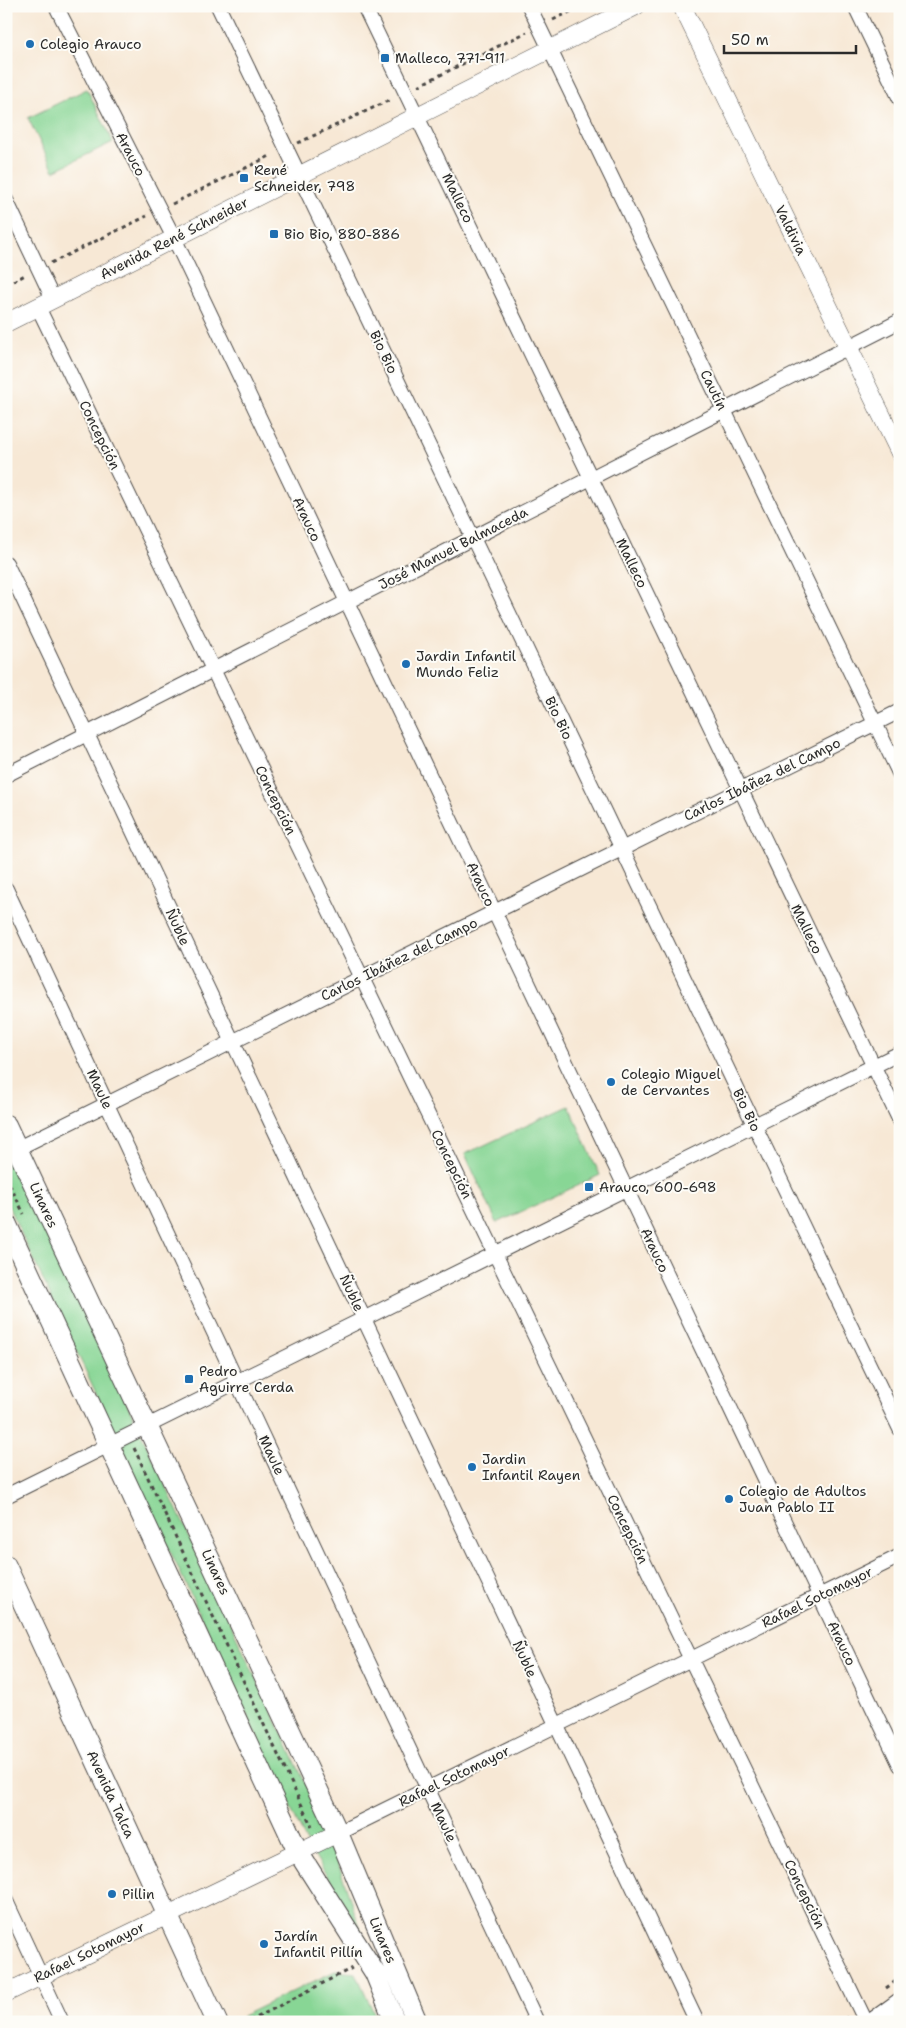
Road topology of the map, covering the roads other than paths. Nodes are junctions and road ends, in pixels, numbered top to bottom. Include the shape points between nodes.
1 (56, 6) edge
2 (218, 6) edge
3 (364, 6) edge
4 (529, 6) edge
5 (636, 6) edge
6 (682, 6) edge
7 (855, 6) edge
8 (550, 50) junction
9 (900, 99) edge
10 (418, 116) junction
11 (299, 175) junction
12 (6, 200) edge
13 (174, 238) junction
14 (46, 303) junction
15 (900, 320) edge
16 (6, 323) edge
17 (848, 347) junction
18 (724, 410) junction
19 (900, 453) edge
20 (591, 478) junction
21 (473, 538) junction
22 (6, 563) edge
23 (346, 602) junction
24 (213, 670) junction
25 (900, 710) edge
26 (875, 723) junction
27 (87, 734) junction
28 (900, 775) edge
29 (6, 776) edge
30 (741, 790) junction
31 (622, 848) junction
32 (6, 889) edge
33 (494, 912) junction
34 (362, 978) junction
35 (233, 1042) junction
36 (900, 1053) edge
37 (873, 1066) junction
38 (107, 1104) junction
39 (900, 1121) edge
40 (6, 1125) edge
41 (754, 1125) junction
42 (12, 1152) edge
43 (626, 1189) junction
44 (6, 1223) edge
45 (495, 1254) junction
46 (364, 1319) junction
47 (237, 1382) junction
48 (900, 1429) edge
49 (151, 1434) junction
50 (113, 1453) junction
51 (6, 1496) edge
52 (900, 1556) edge
53 (6, 1566) edge
54 (819, 1596) junction
55 (691, 1659) junction
56 (556, 1725) junction
57 (900, 1765) edge
58 (428, 1788) junction
59 (338, 1833) junction
60 (294, 1844) junction
61 (6, 1901) edge
62 (168, 1915) junction
63 (41, 1976) junction
64 (6, 1992) edge
65 (900, 2003) edge
66 (62, 2022) edge
67 (217, 2022) edge
68 (395, 2022) edge
69 (417, 2022) edge
70 (537, 2022) edge
71 (697, 2022) edge
72 (866, 2022) edge
73 (874, 2022) edge

1 - 13 street, Arauco
2 - 11 street, Bio Bio
3 - 10 street, Malleco
4 - 8 street, Cautín
5 - 8 street, Avenida René Schneider
6 - 17 street, Valdivia
7 - 9 street
8 - 10 street, Avenida René Schneider
8 - 18 street, Cautín
10 - 11 street, Avenida René Schneider
10 - 20 street, Malleco
11 - 13 street, Avenida René Schneider
11 - 21 street, Bio Bio
12 - 14 street, Concepción
13 - 14 street, Avenida René Schneider
13 - 23 street, Arauco
14 - 16 street, Avenida René Schneider
14 - 24 street, Concepción
15 - 17 street, José Manuel Balmaceda
17 - 18 street, José Manuel Balmaceda
17 - 19 street, Valdivia
18 - 20 street, José Manuel Balmaceda
18 - 26 street, Cautín
20 - 21 street, José Manuel Balmaceda
20 - 30 street, Malleco
21 - 23 street, José Manuel Balmaceda
21 - 31 street, Bio Bio
22 - 27 street, Ñuble
23 - 24 street, José Manuel Balmaceda
23 - 33 street, Arauco
24 - 27 street, José Manuel Balmaceda
24 - 34 street, Concepción
25 - 26 street, Carlos Ibáñez del Campo
26 - 28 street, Cautín
26 - 30 street, Carlos Ibáñez del Campo
27 - 29 street, José Manuel Balmaceda
27 - 35 street, Ñuble
30 - 31 street, Carlos Ibáñez del Campo
30 - 37 street, Malleco
31 - 33 street, Carlos Ibáñez del Campo
31 - 41 street, Bio Bio
32 - 38 street, Maule
33 - 34 street, Carlos Ibáñez del Campo
33 - 43 street, Arauco
34 - 35 street, Carlos Ibáñez del Campo
34 - 45 street, Concepción
35 - 38 street, Carlos Ibáñez del Campo
35 - 46 street, Ñuble
36 - 37 street
37 - 39 street, Malleco
37 - 41 street
38 - 42 street, Carlos Ibáñez del Campo
38 - 47 street, Maule
40 - 42 main road, Linares
41 - 43 street
41 - 48 street, Bio Bio
42 - 49 main road, Linares
43 - 45 street
43 - 54 street, Arauco
44 - 50 main road, Linares
45 - 46 street
45 - 55 street, Concepción
46 - 47 street
46 - 56 street, Ñuble
47 - 49 street
47 - 58 street, Maule
49 - 50 street via 128,1436
49 - 59 main road, Linares
50 - 51 street
50 - 60 main road, Linares
52 - 54 street, Rafael Sotomayor
53 - 62 main road, Avenida Talca
54 - 55 street, Rafael Sotomayor
54 - 57 street, Arauco
55 - 56 street, Rafael Sotomayor
55 - 72 street, Concepción
56 - 58 street, Rafael Sotomayor
56 - 71 street, Ñuble
58 - 59 street, Rafael Sotomayor
58 - 70 street, Maule
59 - 60 street, Rafael Sotomayor
59 - 69 main road, Linares
60 - 62 street, Rafael Sotomayor
60 - 68 main road, Linares via 375,1974
61 - 63 street
62 - 63 street, Rafael Sotomayor
62 - 67 main road, Avenida Talca
63 - 64 street, Rafael Sotomayor
63 - 66 street
65 - 73 main road

